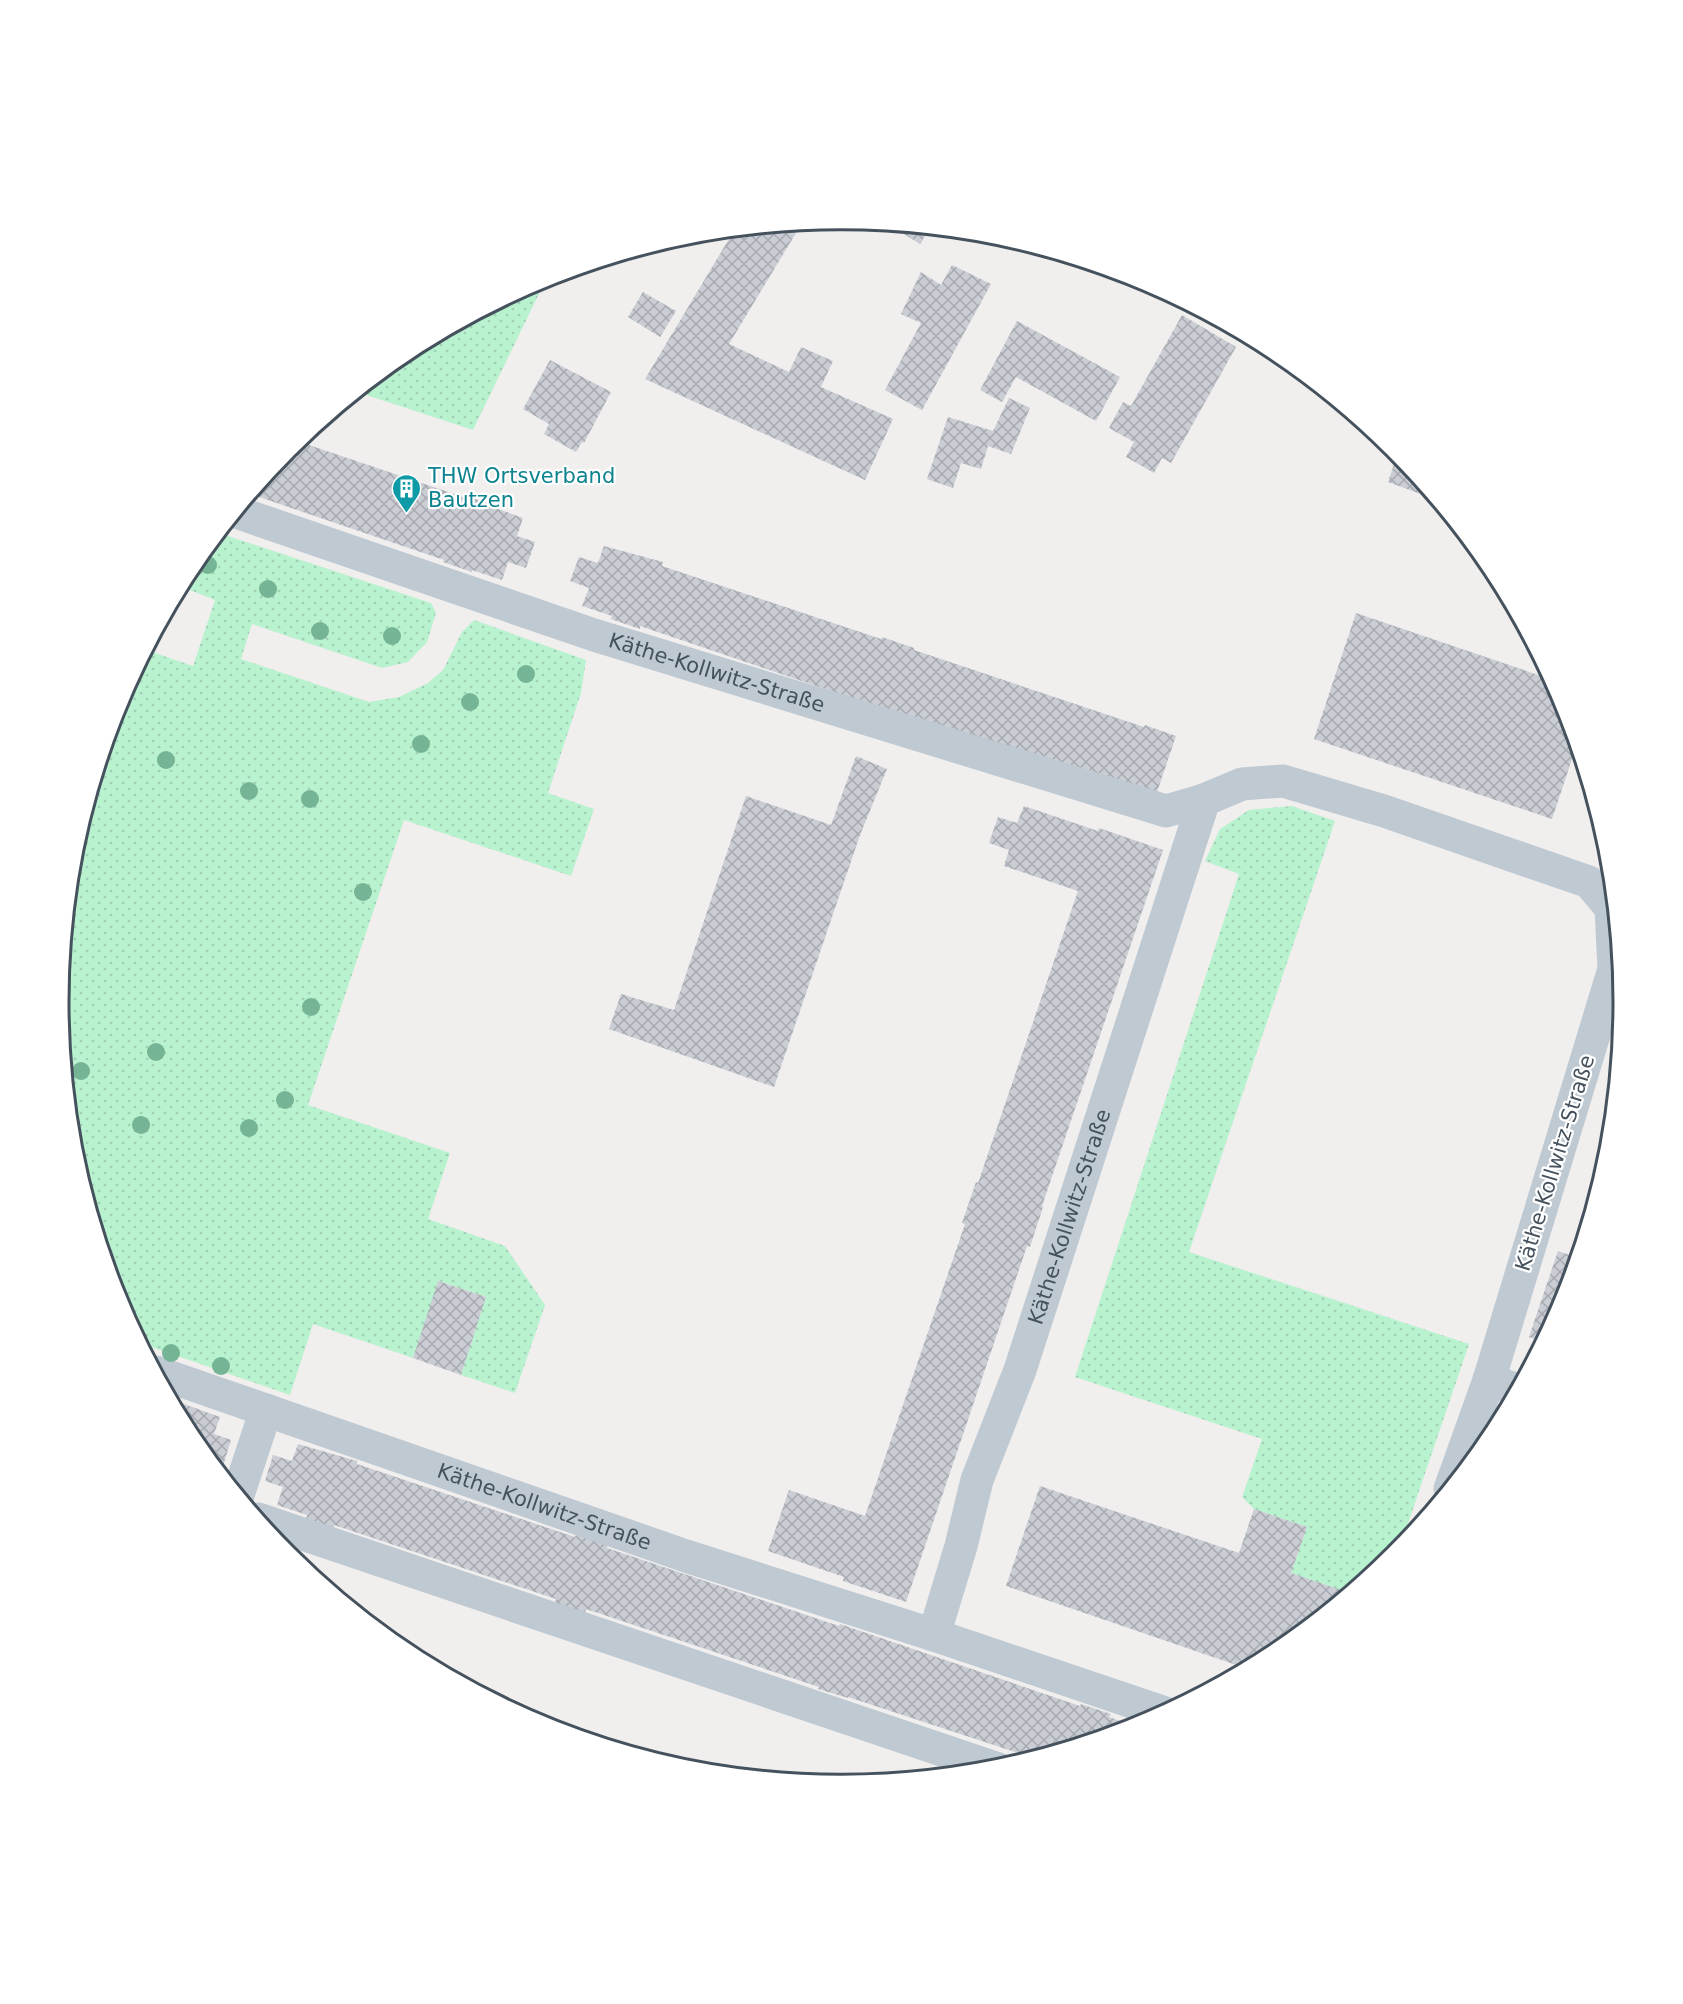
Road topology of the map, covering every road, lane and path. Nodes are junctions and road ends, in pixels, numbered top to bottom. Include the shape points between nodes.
1 (243, 515) edge
2 (1203, 800) junction
3 (1607, 900) edge
4 (1613, 973) edge
5 (165, 1375) edge
6 (1503, 1385) edge
7 (266, 1410) junction
8 (1469, 1451) edge
9 (241, 1486) edge
10 (273, 1524) edge
11 (934, 1635) junction
12 (1153, 1709) edge
13 (978, 1762) edge

1 - 2 street, Käthe-Kollwitz-Straße via 594,635 1166,811
2 - 3 street, Käthe-Kollwitz-Straße via 1242,784 1283,781 1384,811 1589,882
2 - 11 street, Käthe-Kollwitz-Straße via 1020,1370 977,1480
4 - 6 street, Käthe-Kollwitz-Straße
5 - 7 street, Käthe-Kollwitz-Straße
6 - 8 street, Käthe-Kollwitz-Straße
7 - 9 street
7 - 11 street, Käthe-Kollwitz-Straße via 686,1556
10 - 13 street
11 - 12 street, Käthe-Kollwitz-Straße

